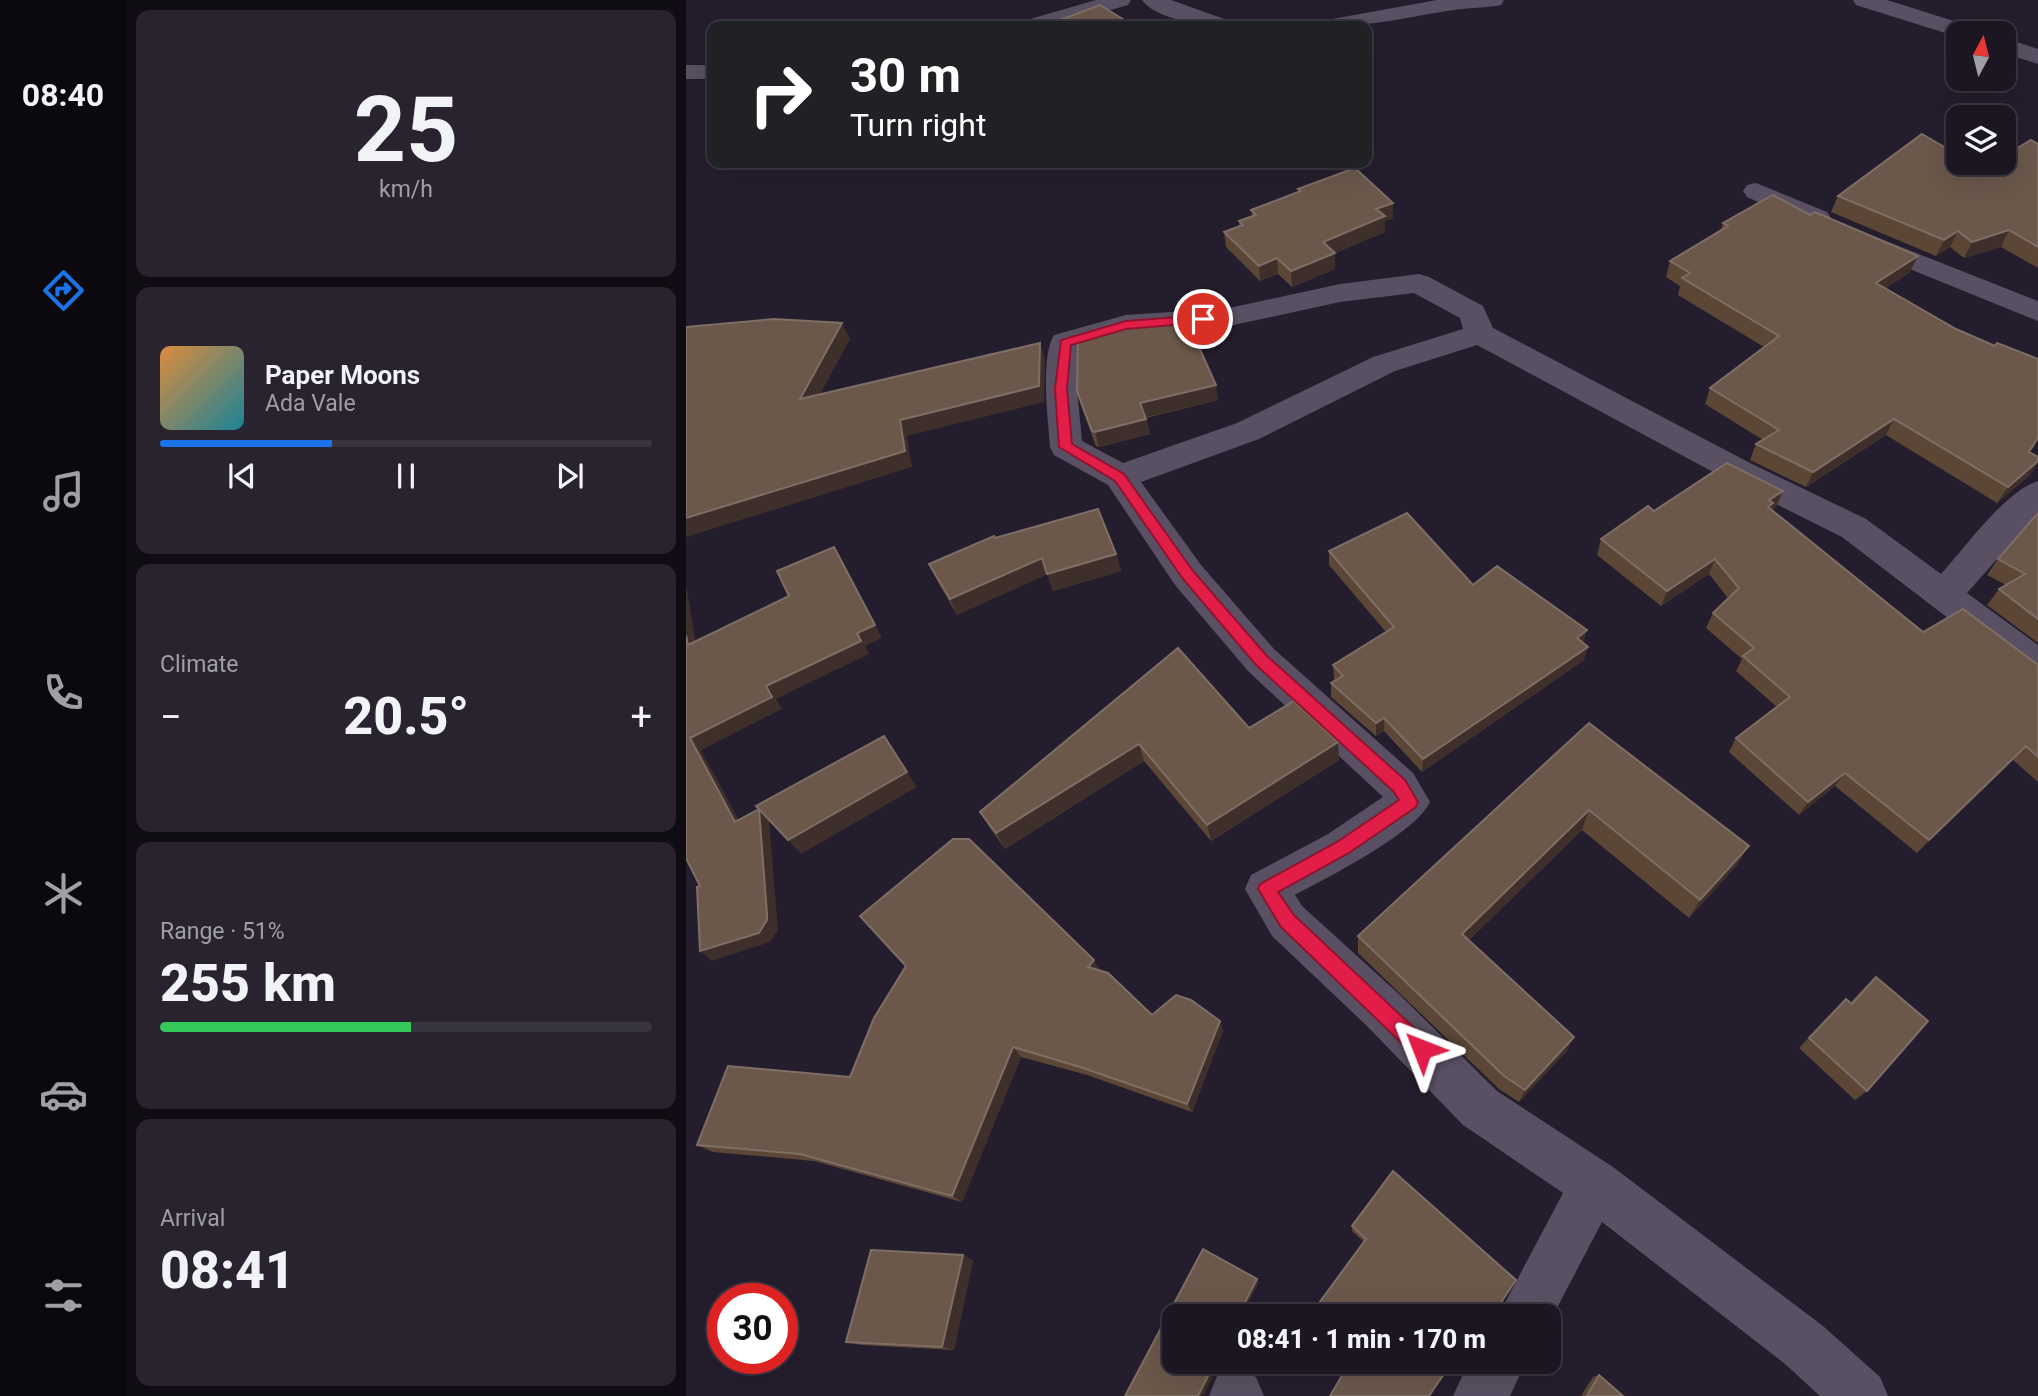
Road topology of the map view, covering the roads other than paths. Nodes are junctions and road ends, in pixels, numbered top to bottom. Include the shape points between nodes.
1 (1120, 0) edge
2 (1153, 0) edge
3 (1493, 0) edge
4 (1864, 0) edge
5 (1048, 21) edge
6 (1206, 21) edge
7 (1359, 21) edge
8 (1946, 26) edge
9 (2016, 49) edge
10 (2038, 57) edge
11 (686, 72) edge
12 (707, 72) edge
13 (1756, 191) dead end
14 (2038, 312) edge
15 (1480, 334) junction
16 (1119, 477) junction
17 (2038, 493) edge
18 (1944, 596) junction
19 (2038, 666) edge
20 (1595, 1185) junction
21 (1531, 1304) edge
22 (1492, 1374) edge
23 (1480, 1396) edge
24 (1861, 1396) edge

1 - 5 street
2 - 6 street
3 - 7 street
4 - 8 street
9 - 10 street
11 - 12 street
13 - 14 street
15 - 16 street via 1384,364 1248,431
15 - 16 street via 1473,313 1419,283 1340,293 1229,317 1126,325 1065,342 1061,389 1066,447
15 - 18 street via 1854,528
16 - 20 street via 1188,575 1261,660 1399,786 1410,802 1343,847 1266,889 1287,921 1480,1108
17 - 18 street
18 - 19 street
20 - 21 street
20 - 24 street via 1804,1345
22 - 23 street

